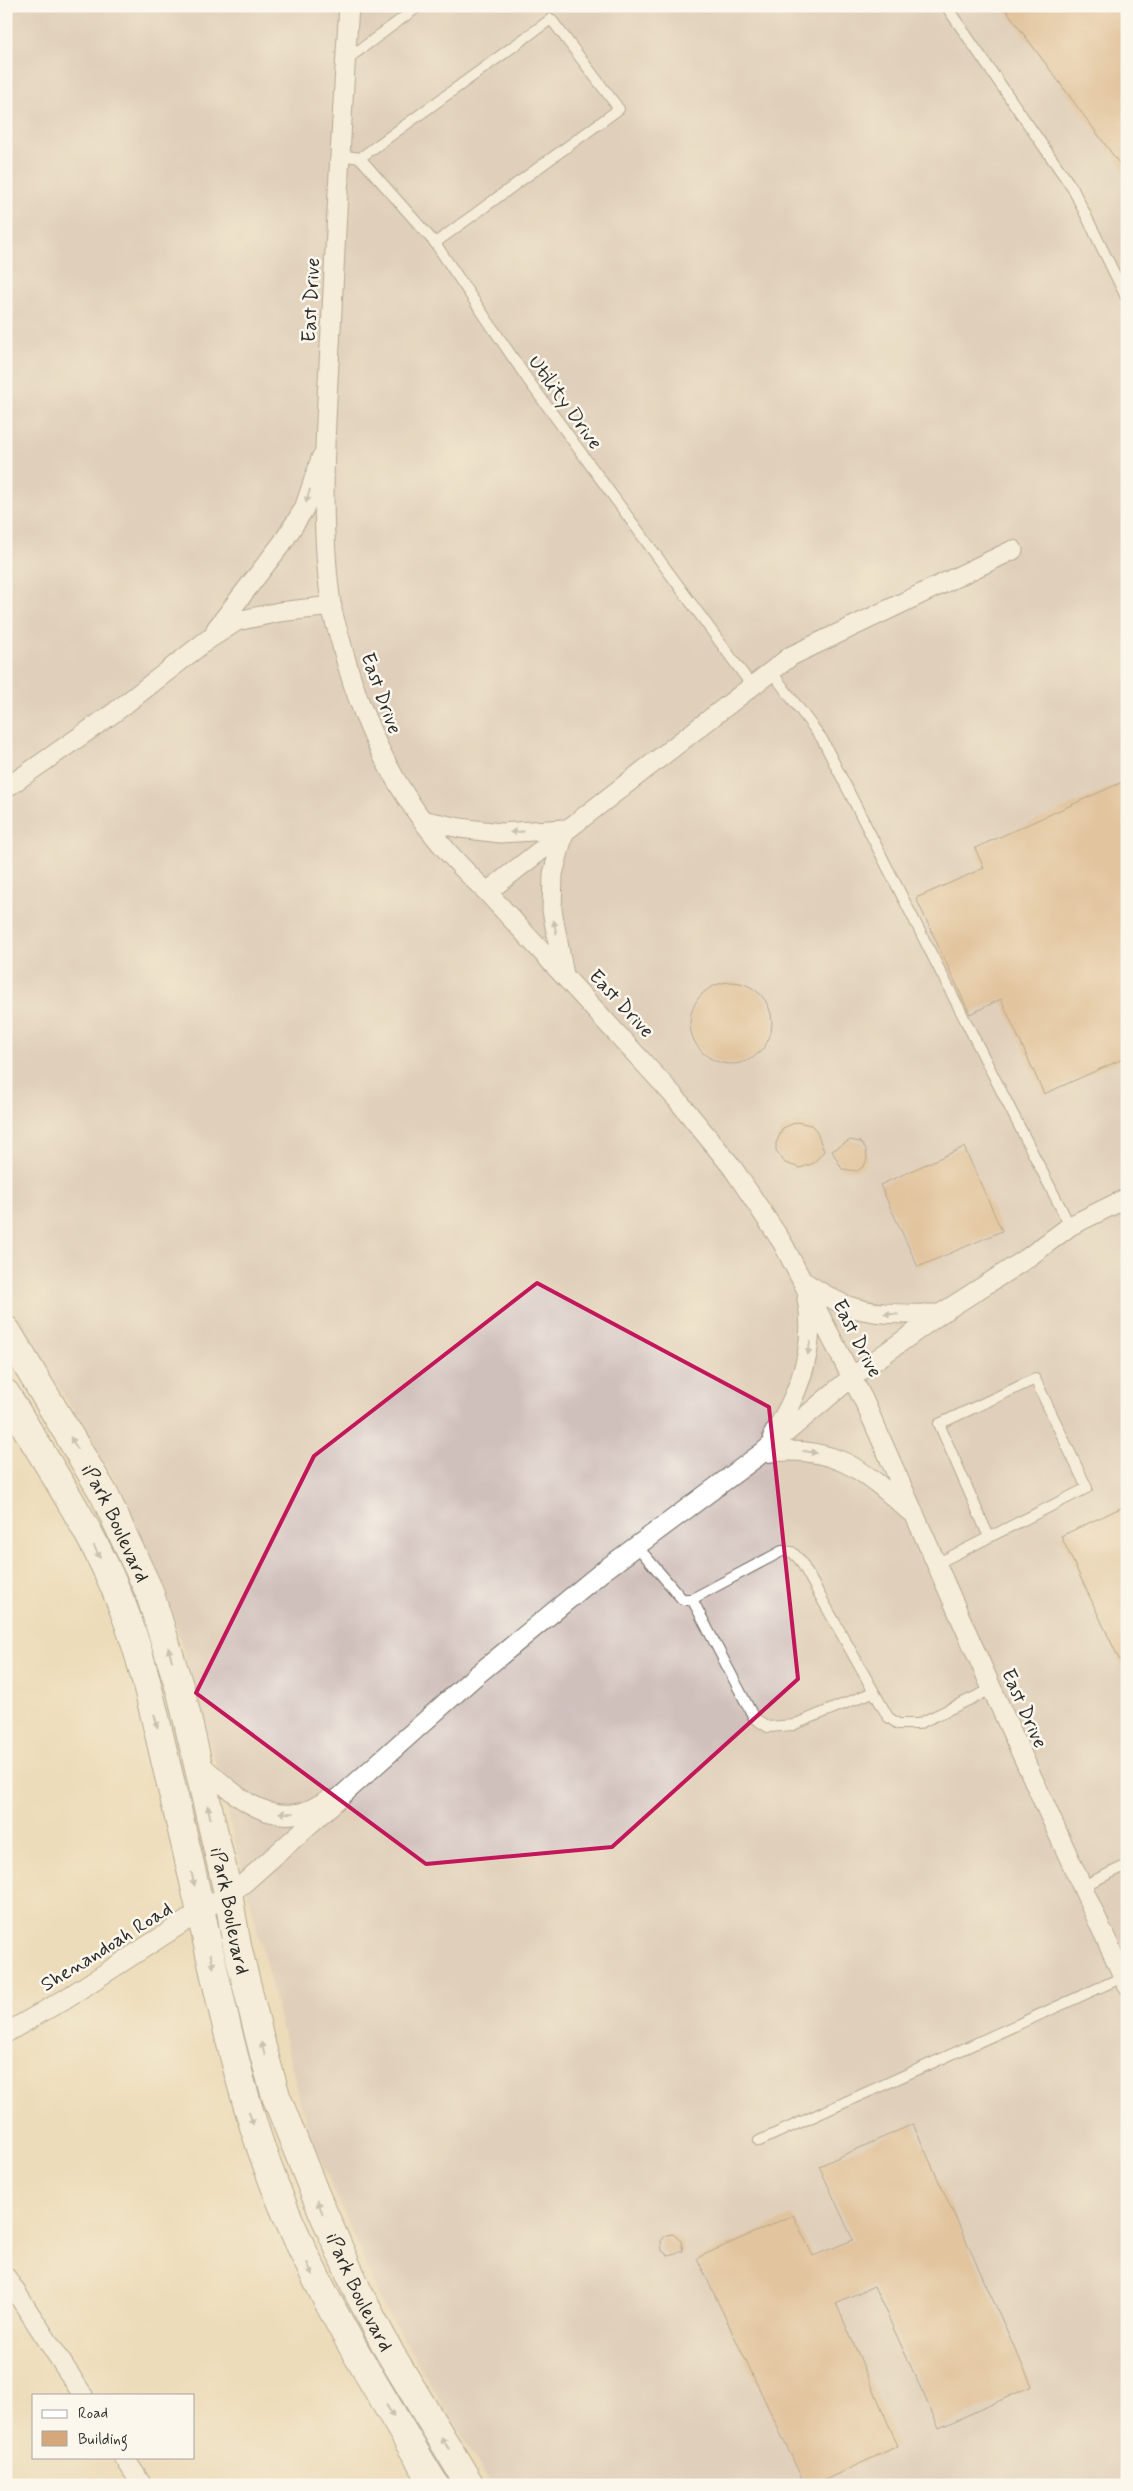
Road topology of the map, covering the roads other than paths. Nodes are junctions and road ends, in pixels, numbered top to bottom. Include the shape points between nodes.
1 (349, 6) edge
2 (418, 6) edge
3 (946, 6) edge
4 (345, 60) junction
5 (340, 155) junction
6 (360, 158) junction
7 (435, 244) junction
8 (1127, 299) edge
9 (325, 450) junction
10 (1013, 550) dead end
11 (332, 606) junction
12 (206, 641) junction
13 (771, 671) junction
14 (752, 686) junction
15 (6, 788) edge
16 (422, 820) junction
17 (566, 829) junction
18 (487, 892) junction
19 (564, 975) junction
20 (1127, 1198) edge
21 (1070, 1226) junction
22 (804, 1282) junction
23 (940, 1314) junction
24 (6, 1330) edge
25 (852, 1377) junction
26 (6, 1394) edge
27 (762, 1453) junction
28 (915, 1517) junction
29 (989, 1537) junction
30 (636, 1545) junction
31 (936, 1564) junction
32 (692, 1599) junction
33 (992, 1690) junction
34 (873, 1692) junction
35 (198, 1761) junction
36 (348, 1791) junction
37 (1127, 1865) edge
38 (1081, 1887) junction
39 (228, 1894) junction
40 (201, 1913) junction
41 (1125, 1981) edge
42 (6, 2033) edge
43 (759, 2141) dead end
44 (6, 2277) edge
45 (82, 2394) edge
46 (125, 2458) edge
47 (142, 2485) edge
48 (436, 2485) edge
49 (470, 2485) edge

1 - 4 street, East Drive
2 - 4 lane
3 - 8 lane via 1073,189
4 - 5 street, East Drive
5 - 6 lane
5 - 9 street, East Drive
6 - 7 lane, Utility Drive
6 - 7 lane via 551,19 619,109
7 - 14 lane, Utility Drive via 528,380
9 - 11 street, East Drive via 326,533
9 -> 12 street via 304,509 283,542
10 - 13 street via 791,656
11 - 12 street via 237,621
11 - 16 street, East Drive via 356,698 384,762
12 - 15 street via 115,712
13 - 14 street
13 - 21 lane via 822,739
14 - 17 street
17 -> 16 street via 500,832
16 - 18 street, East Drive via 458,865
17 - 18 street
19 -> 17 street via 552,910 553,874
18 - 19 street, East Drive
19 - 22 street, East Drive via 704,1130 758,1204
20 - 21 street, Shenandoah Road
21 - 23 street, Shenandoah Road via 1026,1259
23 -> 22 street via 869,1312 846,1306
22 - 25 street, East Drive
22 -> 27 street via 811,1319 810,1347 790,1408
23 - 25 street, Shenandoah Road
35 -> 24 main road, iPark Boulevard via 172,1659 136,1558 104,1494
25 - 27 street, Shenandoah Road
25 - 28 street, East Drive
26 -> 40 main road, iPark Boulevard via 74,1508 122,1604 144,1673
27 -> 28 street via 787,1450 829,1456 880,1485
27 - 30 street, Shenandoah Road
28 - 31 street, East Drive
29 - 29 lane via 1087,1488 1034,1379 939,1424
29 - 31 lane
30 - 32 lane via 682,1599
30 - 36 street, Shenandoah Road via 472,1679
31 - 33 street, East Drive
32 - 34 lane via 754,1718 768,1727 793,1725
32 - 34 lane via 782,1551 792,1552 800,1560
33 - 34 lane via 918,1724 898,1724 888,1717
33 - 38 street, East Drive
36 -> 35 street via 300,1813 279,1813 258,1808 235,1795
39 -> 35 main road, iPark Boulevard
36 - 39 street, Shenandoah Road via 259,1872
37 - 38 lane
38 - 41 street, East Drive
39 - 40 street, Shenandoah Road
49 -> 39 main road, iPark Boulevard via 390,2353 354,2284 318,2202 276,2096 237,1946
40 - 42 street, Shenandoah Road
40 -> 48 main road, iPark Boulevard via 240,2081 286,2215 348,2342
41 - 43 lane
44 - 45 street
46 - 47 street

